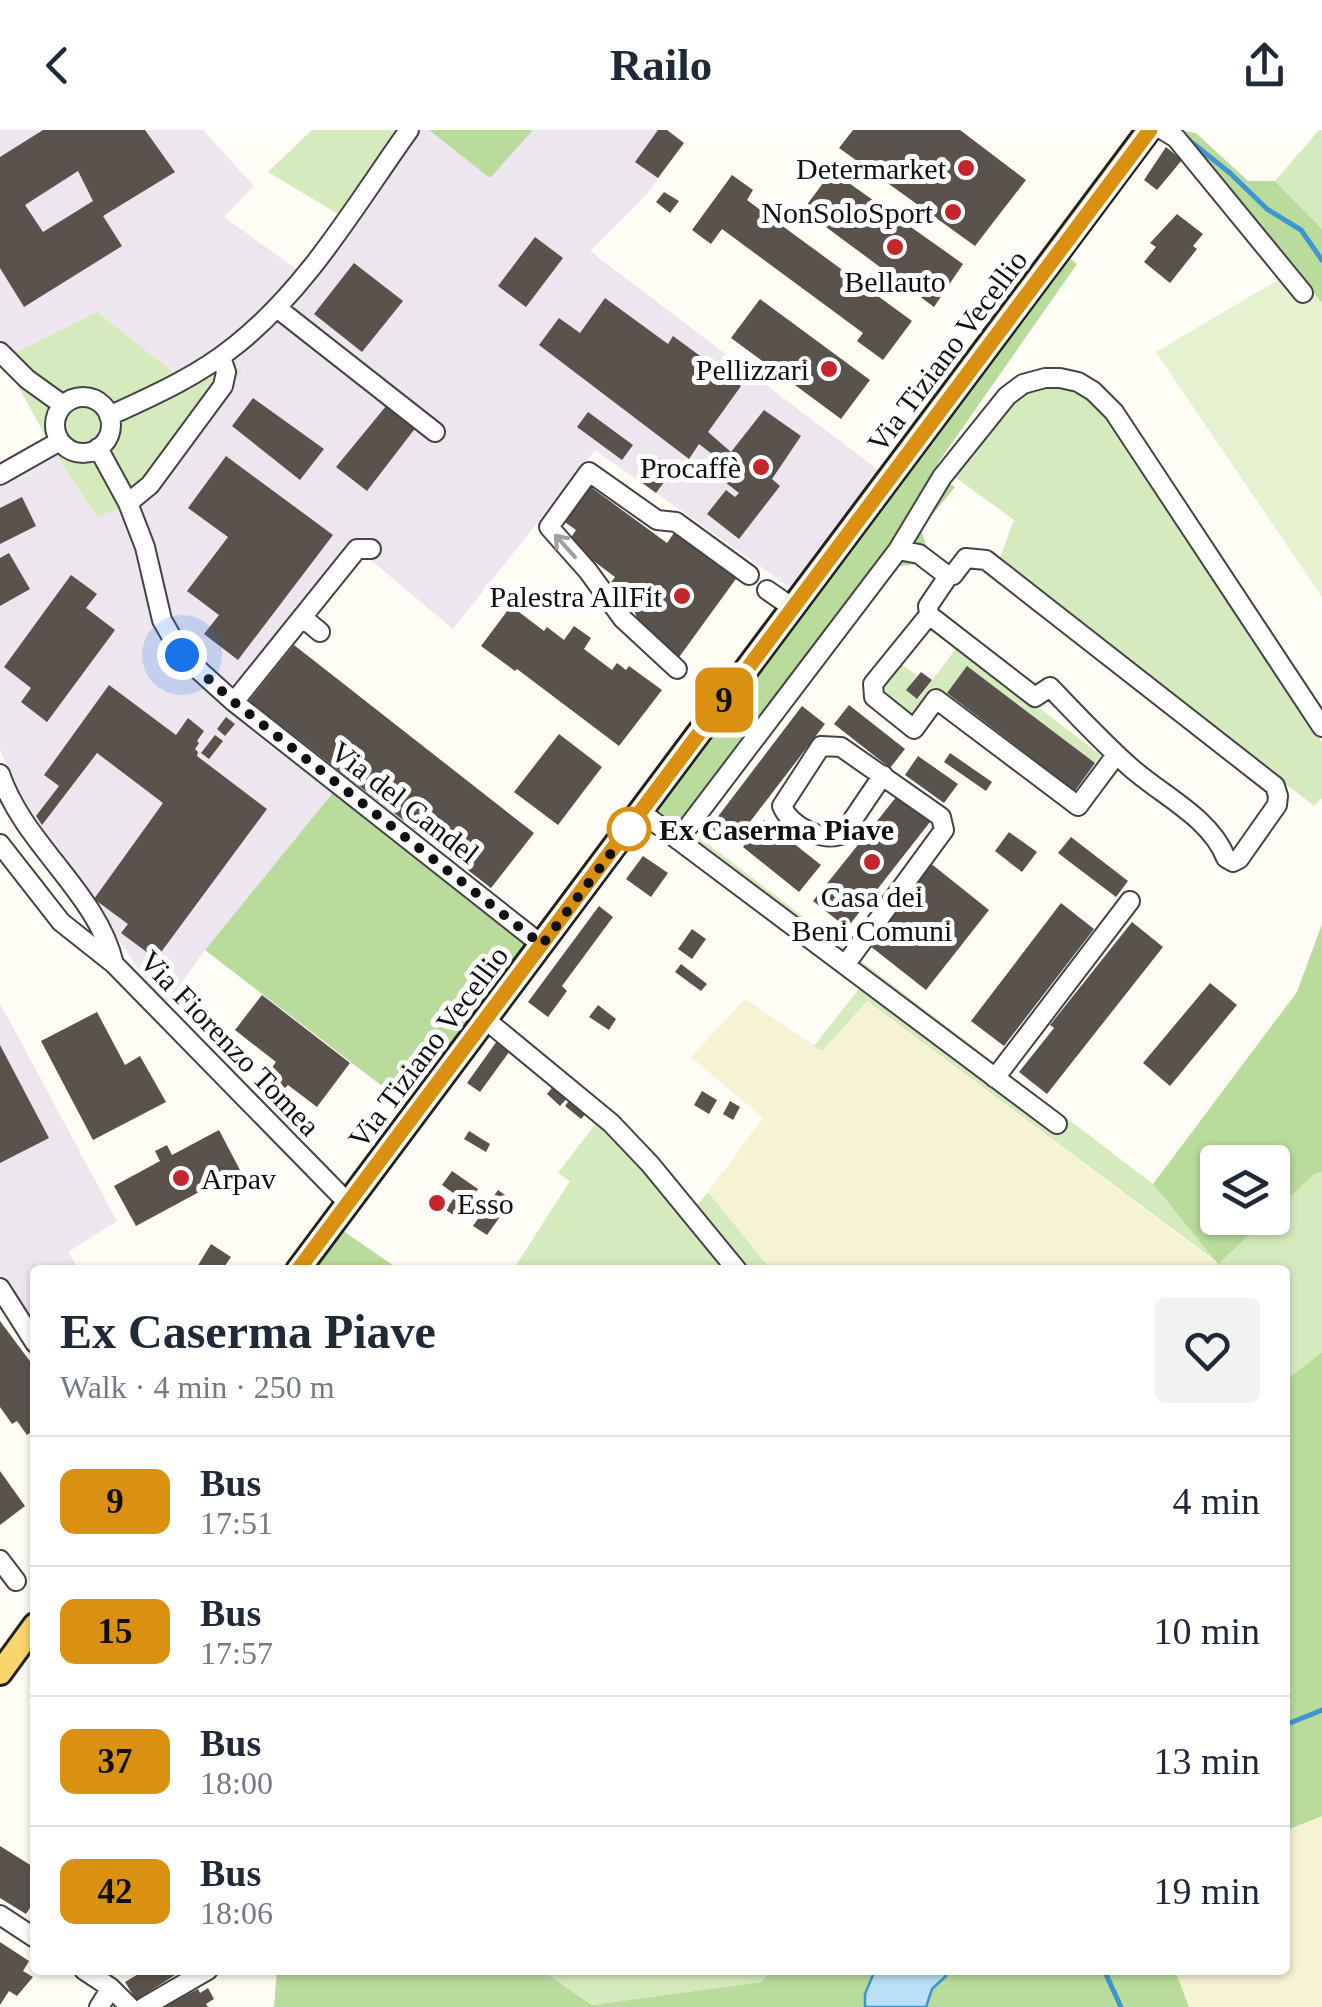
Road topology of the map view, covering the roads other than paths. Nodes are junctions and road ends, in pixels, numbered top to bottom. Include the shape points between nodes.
1 (409, 130) edge
2 (1150, 130) edge
3 (1163, 130) edge
4 (1304, 292) dead end
5 (277, 308) junction
6 (0, 352) edge
7 (221, 357) junction
8 (63, 405) junction
9 (109, 416) junction
10 (435, 432) dead end
11 (60, 441) junction
12 (98, 448) junction
13 (0, 475) edge
14 (128, 503) junction
15 (371, 549) dead end
16 (898, 550) junction
17 (944, 573) junction
18 (748, 575) dead end
19 (767, 590) dead end
20 (793, 608) junction
21 (929, 615) junction
22 (302, 618) junction
23 (320, 632) dead end
24 (677, 669) dead end
25 (704, 676) dead end
26 (728, 695) junction
27 (234, 702) junction
28 (1322, 728) edge
29 (1116, 754) junction
30 (882, 775) junction
31 (0, 777) edge
32 (641, 812) junction
33 (678, 840) junction
34 (0, 844) edge
35 (1130, 901) dead end
36 (542, 945) junction
37 (114, 964) junction
38 (845, 965) junction
39 (486, 1020) junction
40 (995, 1078) junction
41 (1057, 1124) dead end
42 (348, 1203) junction
43 (302, 1265) edge
44 (733, 1265) edge
45 (0, 1288) edge
46 (30, 1335) edge
47 (0, 1560) edge
48 (16, 1582) dead end
49 (30, 1631) edge
50 (1, 1668) edge
51 (0, 1915) edge
52 (30, 1935) edge
53 (92, 1975) edge
54 (199, 1975) edge
55 (111, 1988) junction
56 (99, 2007) edge
57 (130, 2007) edge
58 (144, 2007) edge

1 - 5 street
2 - 20 main road, Via Tiziano Vecellio
3 - 4 street
5 - 7 street
5 - 10 street
6 - 8 street
7 - 9 street
7 - 14 street via 224,386
8 - 9 street via 85,397
8 - 11 street via 55,426
9 - 12 street via 109,434
11 - 12 street via 73,451
11 - 13 street
12 - 14 street, Via del Candel
14 - 27 street, Via del Candel via 162,620 190,664
15 - 22 street via 357,549
16 - 17 street via 919,554
16 - 28 street via 942,477 1007,396 1045,378 1078,382 1114,412
16 - 33 street
17 - 21 street
17 - 29 street via 952,575 966,558 986,560 1261,774 1274,786 1277,805 1233,862 1202,823
24 -> 18 street via 623,619 548,527 590,472 658,520 676,522
19 - 20 street
20 - 26 main road, Via Tiziano Vecellio
21 - 29 street via 1035,697 1050,687
21 - 29 street via 873,684 874,697 914,729 936,699 1078,806
22 - 23 street
22 - 27 street
25 - 26 street
26 - 32 main road, Via Tiziano Vecellio
27 - 36 street, Via del Candel
30 - 30 street via 841,747 822,746 782,806 819,837 834,838
30 - 38 street via 940,817 944,830
31 - 37 street, Via Fiorenzo Tomea via 22,819 104,932
32 - 33 street
32 - 36 main road, Via Tiziano Vecellio
33 - 38 street
34 - 37 street, Via Fiorenzo Tomea via 61,922
35 - 40 street
36 - 39 main road, Via Tiziano Vecellio
37 - 42 street, Via Fiorenzo Tomea
38 - 40 street
39 - 42 main road, Via Tiziano Vecellio
39 - 44 street via 611,1123
40 - 41 street
42 - 43 main road, Via Tiziano Vecellio
45 - 46 street
47 - 48 street
49 - 50 main road
51 - 52 street
53 - 55 street
54 - 58 street
55 - 56 street
55 - 57 street

